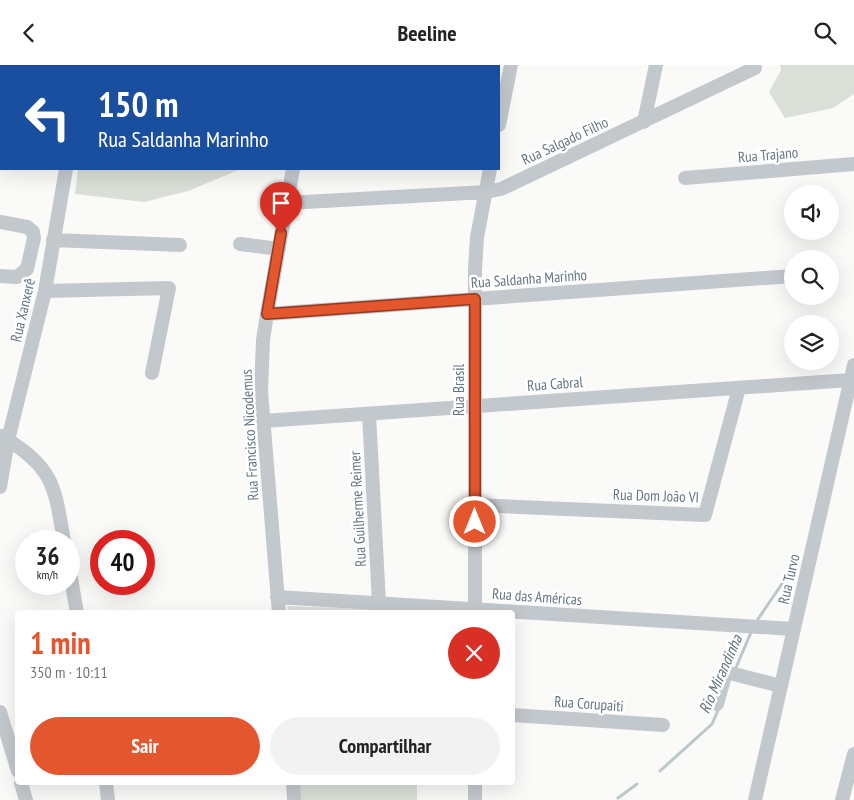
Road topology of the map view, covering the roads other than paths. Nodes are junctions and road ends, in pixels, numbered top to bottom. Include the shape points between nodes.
1 (511, 65) edge
2 (656, 65) edge
3 (755, 68) dead end
4 (500, 120) edge
5 (644, 122) junction
6 (854, 164) edge
7 (66, 170) edge
8 (293, 170) edge
9 (490, 170) edge
10 (685, 178) dead end
11 (486, 192) junction
12 (287, 203) junction
13 (0, 222) edge
14 (53, 240) junction
15 (240, 244) dead end
16 (180, 245) dead end
17 (279, 249) junction
18 (29, 262) junction
19 (49, 265) junction
20 (0, 276) edge
21 (784, 277) edge
22 (45, 291) junction
23 (475, 299) junction
24 (267, 314) junction
25 (854, 365) edge
26 (152, 373) dead end
27 (850, 381) junction
28 (739, 388) junction
29 (475, 406) junction
30 (369, 413) junction
31 (263, 421) junction
32 (4, 438) edge
33 (0, 487) edge
34 (475, 505) junction
35 (62, 530) edge
36 (73, 595) edge
37 (277, 597) junction
38 (379, 603) junction
39 (76, 610) edge
40 (279, 610) edge
41 (463, 610) edge
42 (475, 610) edge
43 (515, 613) edge
44 (794, 629) junction
45 (781, 686) junction
46 (717, 704) dead end
47 (0, 713) edge
48 (515, 715) edge
49 (663, 725) dead end
50 (854, 754) edge
51 (15, 761) edge
52 (22, 785) edge
53 (106, 785) edge
54 (293, 785) edge
55 (475, 785) edge
56 (26, 800) edge
57 (108, 800) edge
58 (294, 800) edge
59 (475, 800) edge
60 (755, 800) edge
61 (842, 800) edge

1 - 4 street
2 - 5 street
3 - 5 street, Rua Salgado Filho
5 - 11 street, Rua Salgado Filho via 512,185
6 - 10 street, Rua Trajano
7 - 14 street, Rua Xanxerê
8 - 12 street, Rua Francisco Nicodemus
9 - 11 street, Rua Brasil
11 - 12 street, Rua Salgado Filho
11 - 23 street, Rua Brasil via 477,237
12 - 17 street, Rua Francisco Nicodemus
13 - 18 street via 27,227 32,232 34,238
14 - 16 street
14 - 19 street, Rua Xanxerê
15 - 17 street
17 - 24 street, Rua Francisco Nicodemus
18 - 19 street
18 - 20 street via 27,269 17,277
19 - 22 street, Rua Xanxerê
21 - 23 street, Rua Saldanha Marinho
22 - 26 street via 169,288
22 - 32 street, Rua Xanxerê
23 - 24 street, Rua Saldanha Marinho
23 - 29 street, Rua Brasil
24 - 31 street, Rua Francisco Nicodemus via 262,363
25 - 27 street, Rua Turvo
27 - 28 street, Rua Cabral
27 - 44 street, Rua Turvo
28 - 29 street, Rua Cabral
28 - 34 street, Rua Dom João VI via 705,515
29 - 30 street, Rua Cabral
29 - 34 street, Rua Brasil
30 - 31 street, Rua Cabral
30 - 38 street, Rua Guilherme Reimer
31 - 37 street, Rua Francisco Nicodemus
32 - 33 street, Rua Xanxerê
32 - 35 street via 36,460 50,479
34 - 42 street, Rua Brasil
36 - 39 street
37 - 38 street, Rua das Américas
37 - 40 street, Rua Francisco Nicodemus
38 - 41 street, Rua das Américas
43 - 44 street, Rua das Américas
44 - 45 street, Rua Turvo
45 - 46 street via 726,672
45 - 60 street, Rua Turvo
47 - 51 street
48 - 49 street, Rua Corupaiti
50 - 61 street
52 - 56 street
53 - 57 street
54 - 58 street
55 - 59 street

